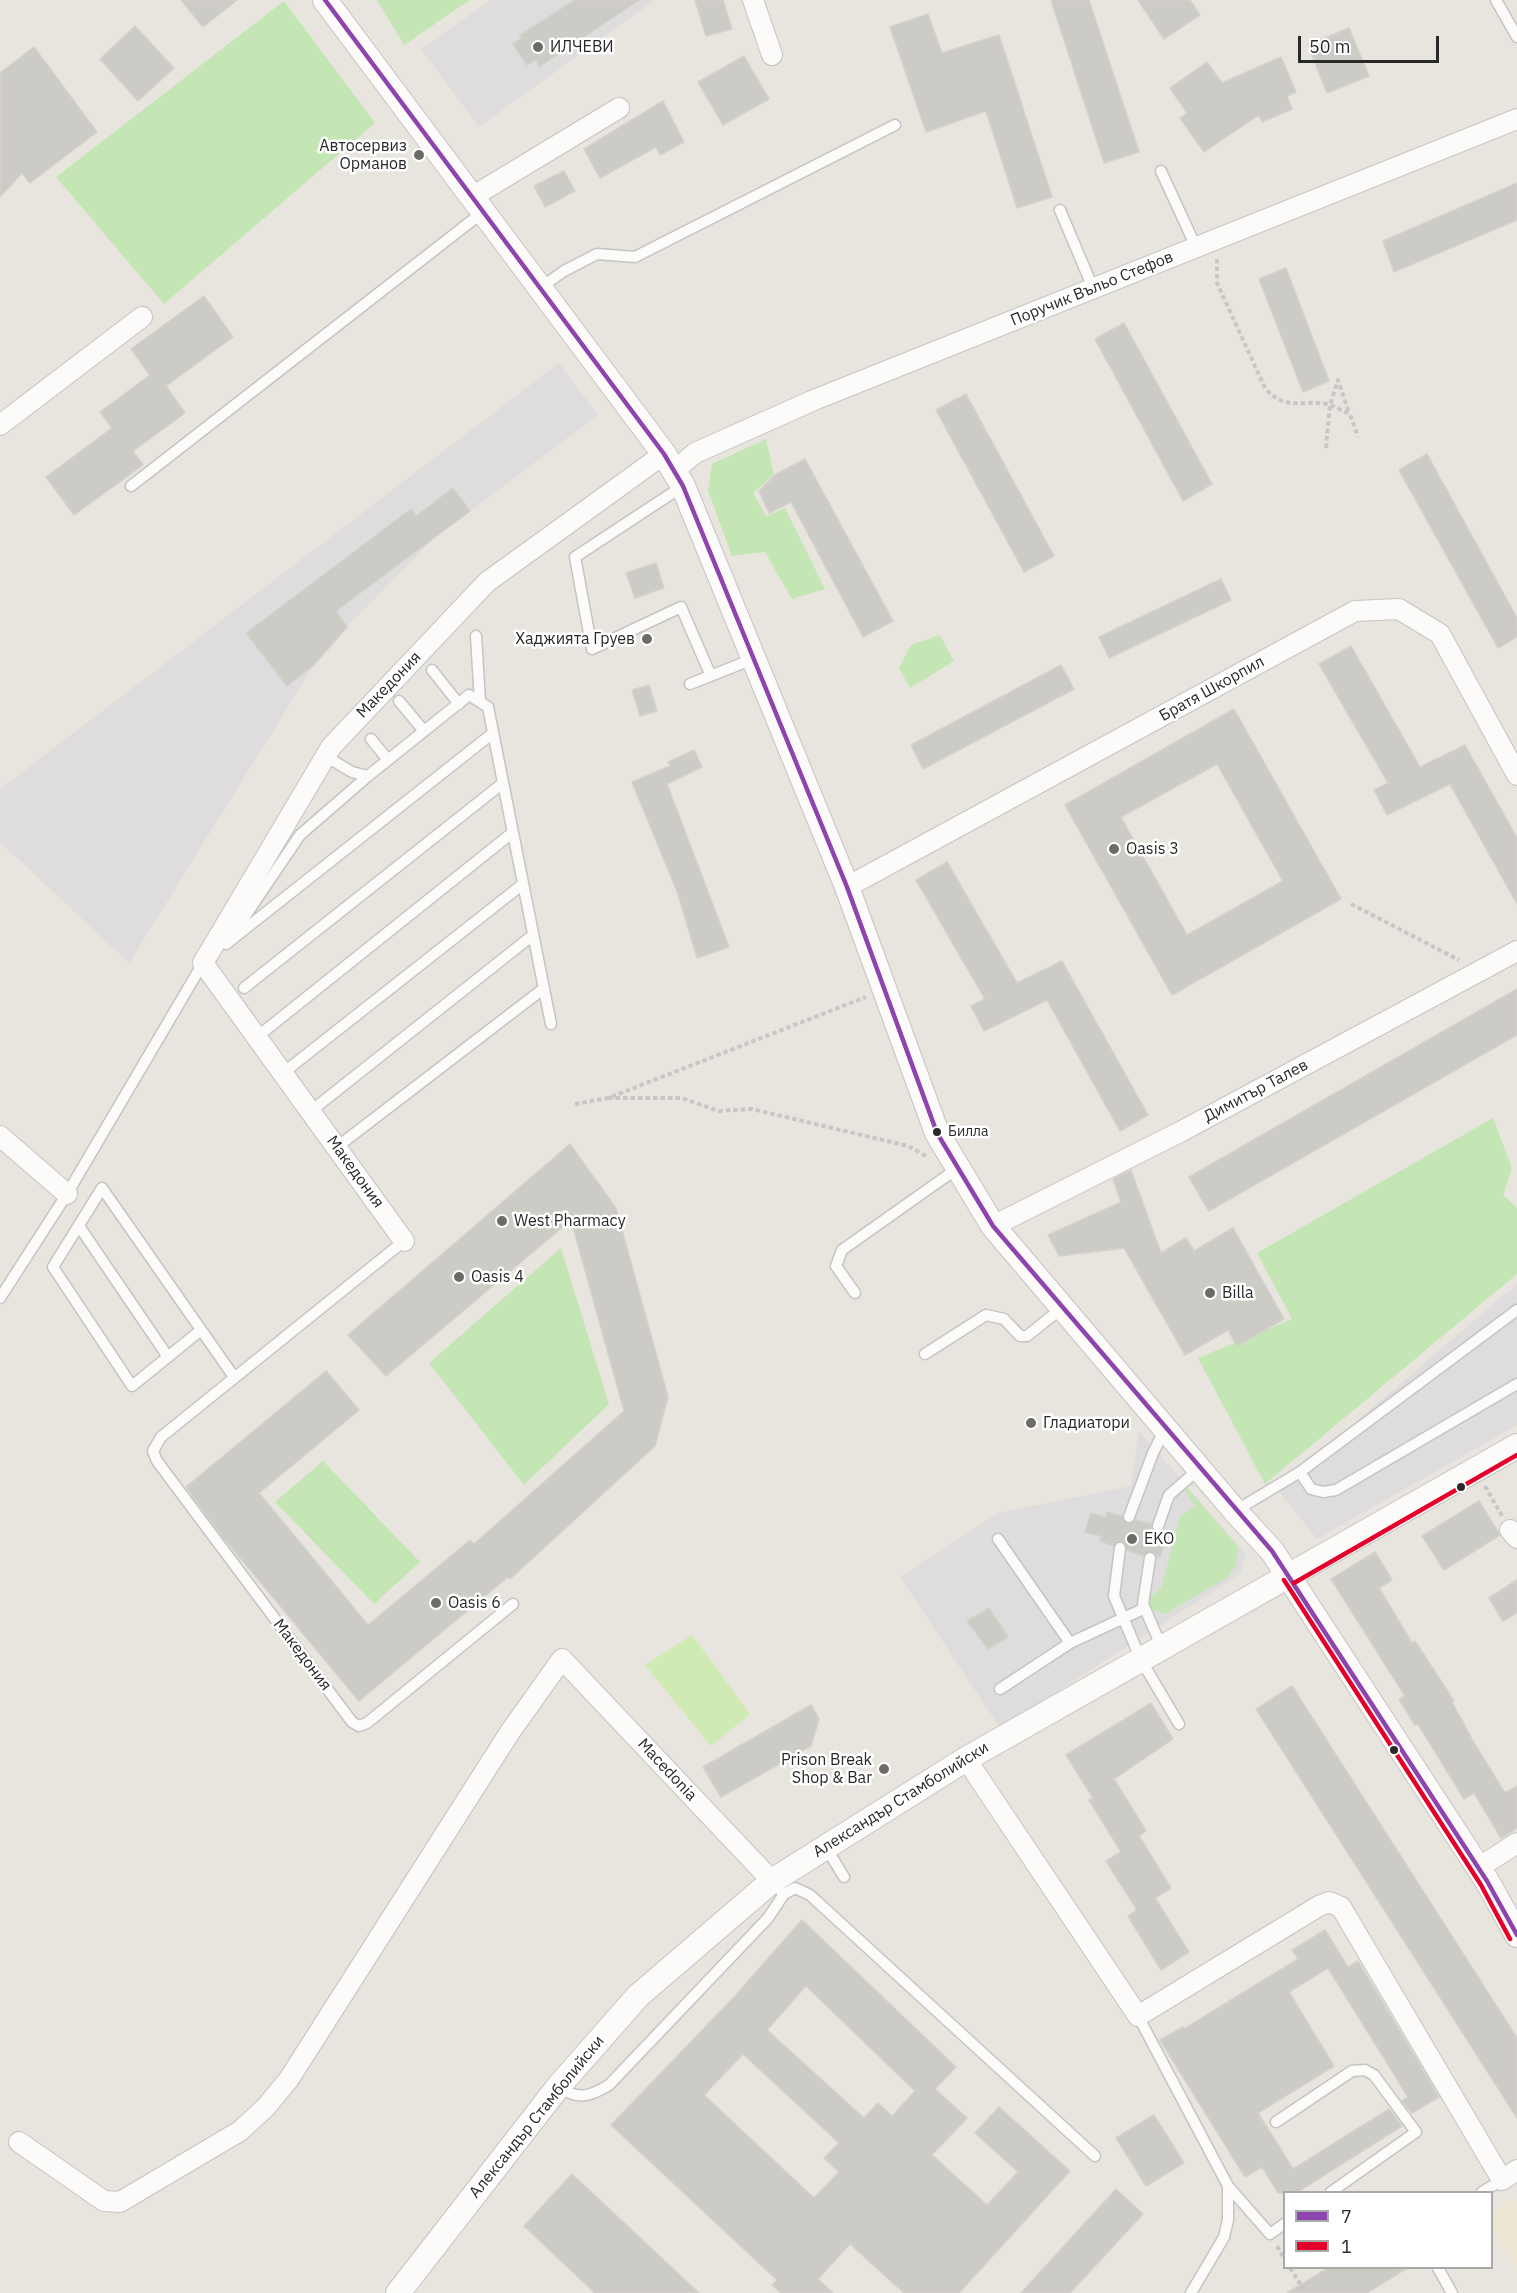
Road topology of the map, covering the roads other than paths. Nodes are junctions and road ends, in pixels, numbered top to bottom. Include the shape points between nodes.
1 (325, 0) edge
2 (753, 0) edge
3 (1496, 0) edge
4 (1517, 37) edge
5 (772, 56) dead end
6 (619, 108) dead end
7 (1517, 119) edge
8 (895, 125) dead end
9 (1161, 171) dead end
10 (477, 205) junction
11 (1059, 210) dead end
12 (1196, 247) junction
13 (540, 288) junction
14 (1093, 288) junction
15 (142, 317) dead end
16 (0, 426) edge
17 (674, 470) junction
18 (131, 486) dead end
19 (476, 636) dead end
20 (753, 659) junction
21 (432, 670) dead end
22 (711, 676) junction
23 (690, 684) dead end
24 (399, 701) dead end
25 (480, 702) junction
26 (459, 704) junction
27 (424, 731) junction
28 (493, 733) junction
29 (371, 739) dead end
30 (325, 756) junction
31 (388, 760) junction
32 (1517, 775) edge
33 (368, 776) junction
34 (502, 783) junction
35 (512, 833) junction
36 (523, 884) junction
37 (847, 887) junction
38 (533, 935) junction
39 (1517, 951) edge
40 (203, 963) junction
41 (244, 988) dead end
42 (543, 989) junction
43 (551, 1024) dead end
44 (257, 1037) junction
45 (283, 1073) junction
46 (311, 1111) junction
47 (0, 1136) edge
48 (337, 1147) junction
49 (958, 1168) junction
50 (67, 1194) junction
51 (79, 1226) junction
52 (993, 1226) junction
53 (404, 1240) joint
54 (855, 1293) dead end
55 (0, 1298) edge
56 (1062, 1307) junction
57 (1517, 1310) edge
58 (201, 1329) junction
59 (924, 1354) dead end
60 (168, 1356) junction
61 (234, 1377) junction
62 (1517, 1384) edge
63 (1165, 1429) junction
64 (1517, 1446) edge
65 (1199, 1469) junction
66 (1300, 1472) junction
67 (1235, 1511) junction
68 (1129, 1517) dead end
69 (1158, 1526) dead end
70 (998, 1539) dead end
71 (1120, 1548) dead end
72 (1150, 1558) dead end
73 (1290, 1576) junction
74 (513, 1604) dead end
75 (1143, 1609) junction
76 (1122, 1617) junction
77 (1070, 1643) junction
78 (1162, 1648) junction
79 (1141, 1660) junction
80 (1000, 1689) dead end
81 (1179, 1724) dead end
82 (966, 1759) junction
83 (1517, 1843) edge
84 (825, 1846) junction
85 (1478, 1868) junction
86 (844, 1877) dead end
87 (778, 1887) junction
88 (1517, 1935) edge
89 (1138, 2016) junction
90 (558, 2087) junction
91 (1276, 2122) dead end
92 (19, 2142) dead end
93 (1095, 2156) dead end
94 (1509, 2175) edge
95 (1228, 2186) junction
96 (1334, 2191) edge
97 (1485, 2191) edge
98 (1283, 2225) edge
99 (1439, 2269) edge
100 (398, 2293) edge
101 (1191, 2293) edge
102 (1452, 2293) edge

1 - 10 street
2 - 5 street
3 - 4 lane
6 - 10 street
7 - 12 street, Поручик Въльо Стефов
8 - 13 lane via 635,257 597,254
9 - 12 lane
10 - 13 street
10 - 18 lane
11 - 14 lane
12 - 14 street, Поручик Въльо Стефов
13 - 17 street
14 - 17 street, Поручик Въльо Стефов via 814,400 695,453
15 - 16 street
17 - 20 street
17 - 22 lane via 575,557 592,649 681,607
17 - 30 street, Македония via 487,582
19 - 25 lane
20 - 22 lane
20 - 37 street
21 - 26 lane
22 - 23 lane
24 - 27 lane
25 - 26 lane via 469,695
25 - 28 lane via 488,707
26 - 27 lane
27 - 31 lane
28 - 33 lane via 226,944 300,835
28 - 34 lane
29 - 31 lane
30 - 33 lane via 352,772
30 - 40 street, Македония
31 - 33 lane
32 - 37 street, Братя Шкорпил via 1440,634 1399,609 1355,611
34 - 35 lane
34 - 41 lane
35 - 36 lane
35 - 44 lane
36 - 38 lane
36 - 45 lane
37 - 49 street via 937,1133
38 - 42 lane
38 - 46 lane
39 - 52 street, Димитър Талев via 1182,1131
40 - 44 street, Македония
40 - 50 lane
42 - 43 lane
42 - 48 lane
44 - 45 street, Македония
45 - 46 street, Македония
46 - 48 street, Македония
47 - 50 street
48 - 53 street, Македония
49 - 52 street
49 - 54 lane via 842,1250 837,1266
50 - 55 lane
51 - 58 lane via 102,1188
51 - 60 lane
51 - 60 lane via 53,1268 132,1386
52 - 56 street
53 - 61 lane, Македония
56 - 59 lane via 1028,1336 1020,1336 1004,1318 986,1315
56 - 63 street
57 - 66 lane
58 - 60 lane
58 - 61 lane
61 - 74 lane, Македония via 161,1437 153,1451 352,1722 359,1726 367,1723
62 - 66 lane via 1336,1490 1311,1489
63 - 65 street
63 - 68 lane
64 - 73 street, Александър Стамболийски
65 - 67 street
65 - 69 lane via 1169,1495
66 - 67 lane
67 - 73 street
70 - 77 lane
71 - 76 lane via 1113,1588
72 - 75 lane
73 - 78 street, Александър Стамболийски
73 - 85 street
75 - 76 lane
75 - 78 lane
76 - 77 lane
76 - 79 lane
77 - 80 lane
78 - 79 street, Александър Стамболийски
79 - 81 lane
79 - 82 street, Александър Стамболийски
82 - 84 street, Александър Стамболийски
82 - 89 street
83 - 85 street
84 - 86 lane
84 - 87 street, Александър Стамболийски
85 - 88 street
87 - 90 street, Александър Стамболийски via 638,1996
87 - 90 lane via 768,1918 609,2085 589,2097 573,2097
87 - 92 street, Macedonia via 562,1659 510,1732 289,2079 240,2131 120,2202 104,2200
87 - 93 lane via 795,1888 810,1895
89 - 94 street via 1319,1906 1329,1902 1341,1907
89 - 95 lane
90 - 100 street, Александър Стамболийски
91 - 96 lane via 1352,2071 1365,2070 1374,2075 1416,2132
94 - 97 lane
95 - 98 lane via 1270,2234
95 - 101 lane via 1224,2237
99 - 102 lane

